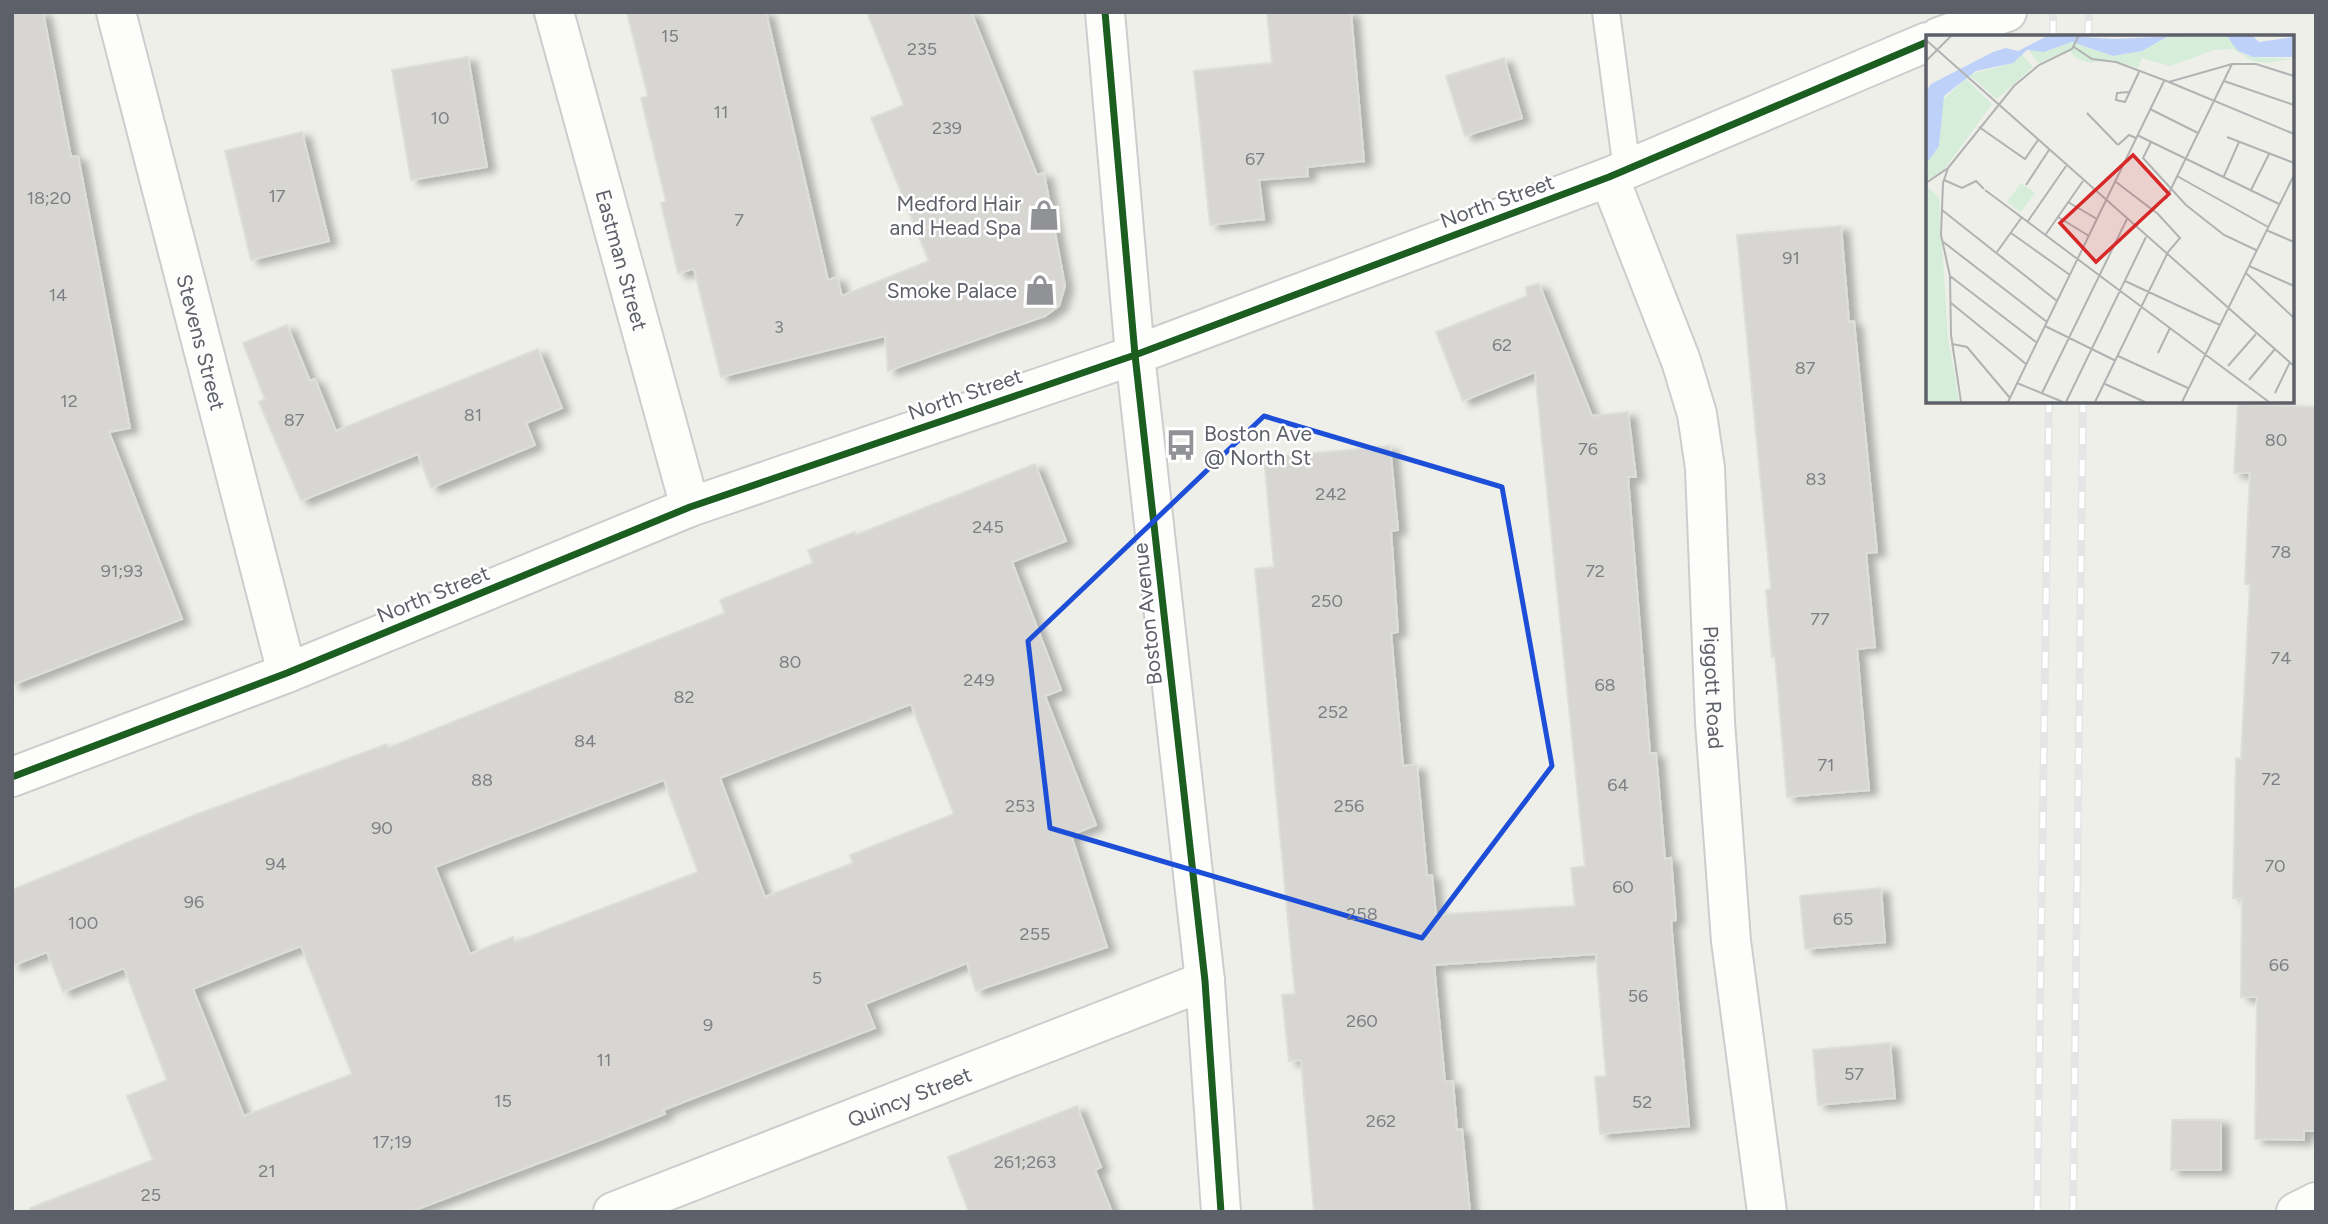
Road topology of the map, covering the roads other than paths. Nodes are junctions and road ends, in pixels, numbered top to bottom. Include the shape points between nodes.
1 (116, 12) edge
2 (554, 12) edge
3 (1105, 12) edge
4 (1606, 12) edge
5 (2007, 12) edge
6 (1944, 35) edge
7 (1926, 42) edge
8 (1618, 174) junction
9 (1135, 355) junction
10 (690, 507) junction
11 (288, 673) junction
12 (12, 777) edge
13 (1205, 981) junction
14 (2316, 1202) edge
15 (613, 1212) edge
16 (1222, 1212) edge
17 (1767, 1212) edge
18 (2296, 1212) edge

1 - 11 street, Stevens Street
2 - 10 street, Eastman Street
3 - 9 street, Boston Avenue
4 - 8 lane
5 - 6 street
7 - 8 street, North Street
8 - 9 street, North Street
8 - 17 street, Piggott Road via 1697,414 1705,468 1715,722 1731,941
9 - 10 street, North Street
9 - 13 street, Boston Avenue
10 - 11 street, North Street
11 - 12 street, North Street
13 - 15 street, Quincy Street
13 - 16 street, Boston Avenue
14 - 18 street

